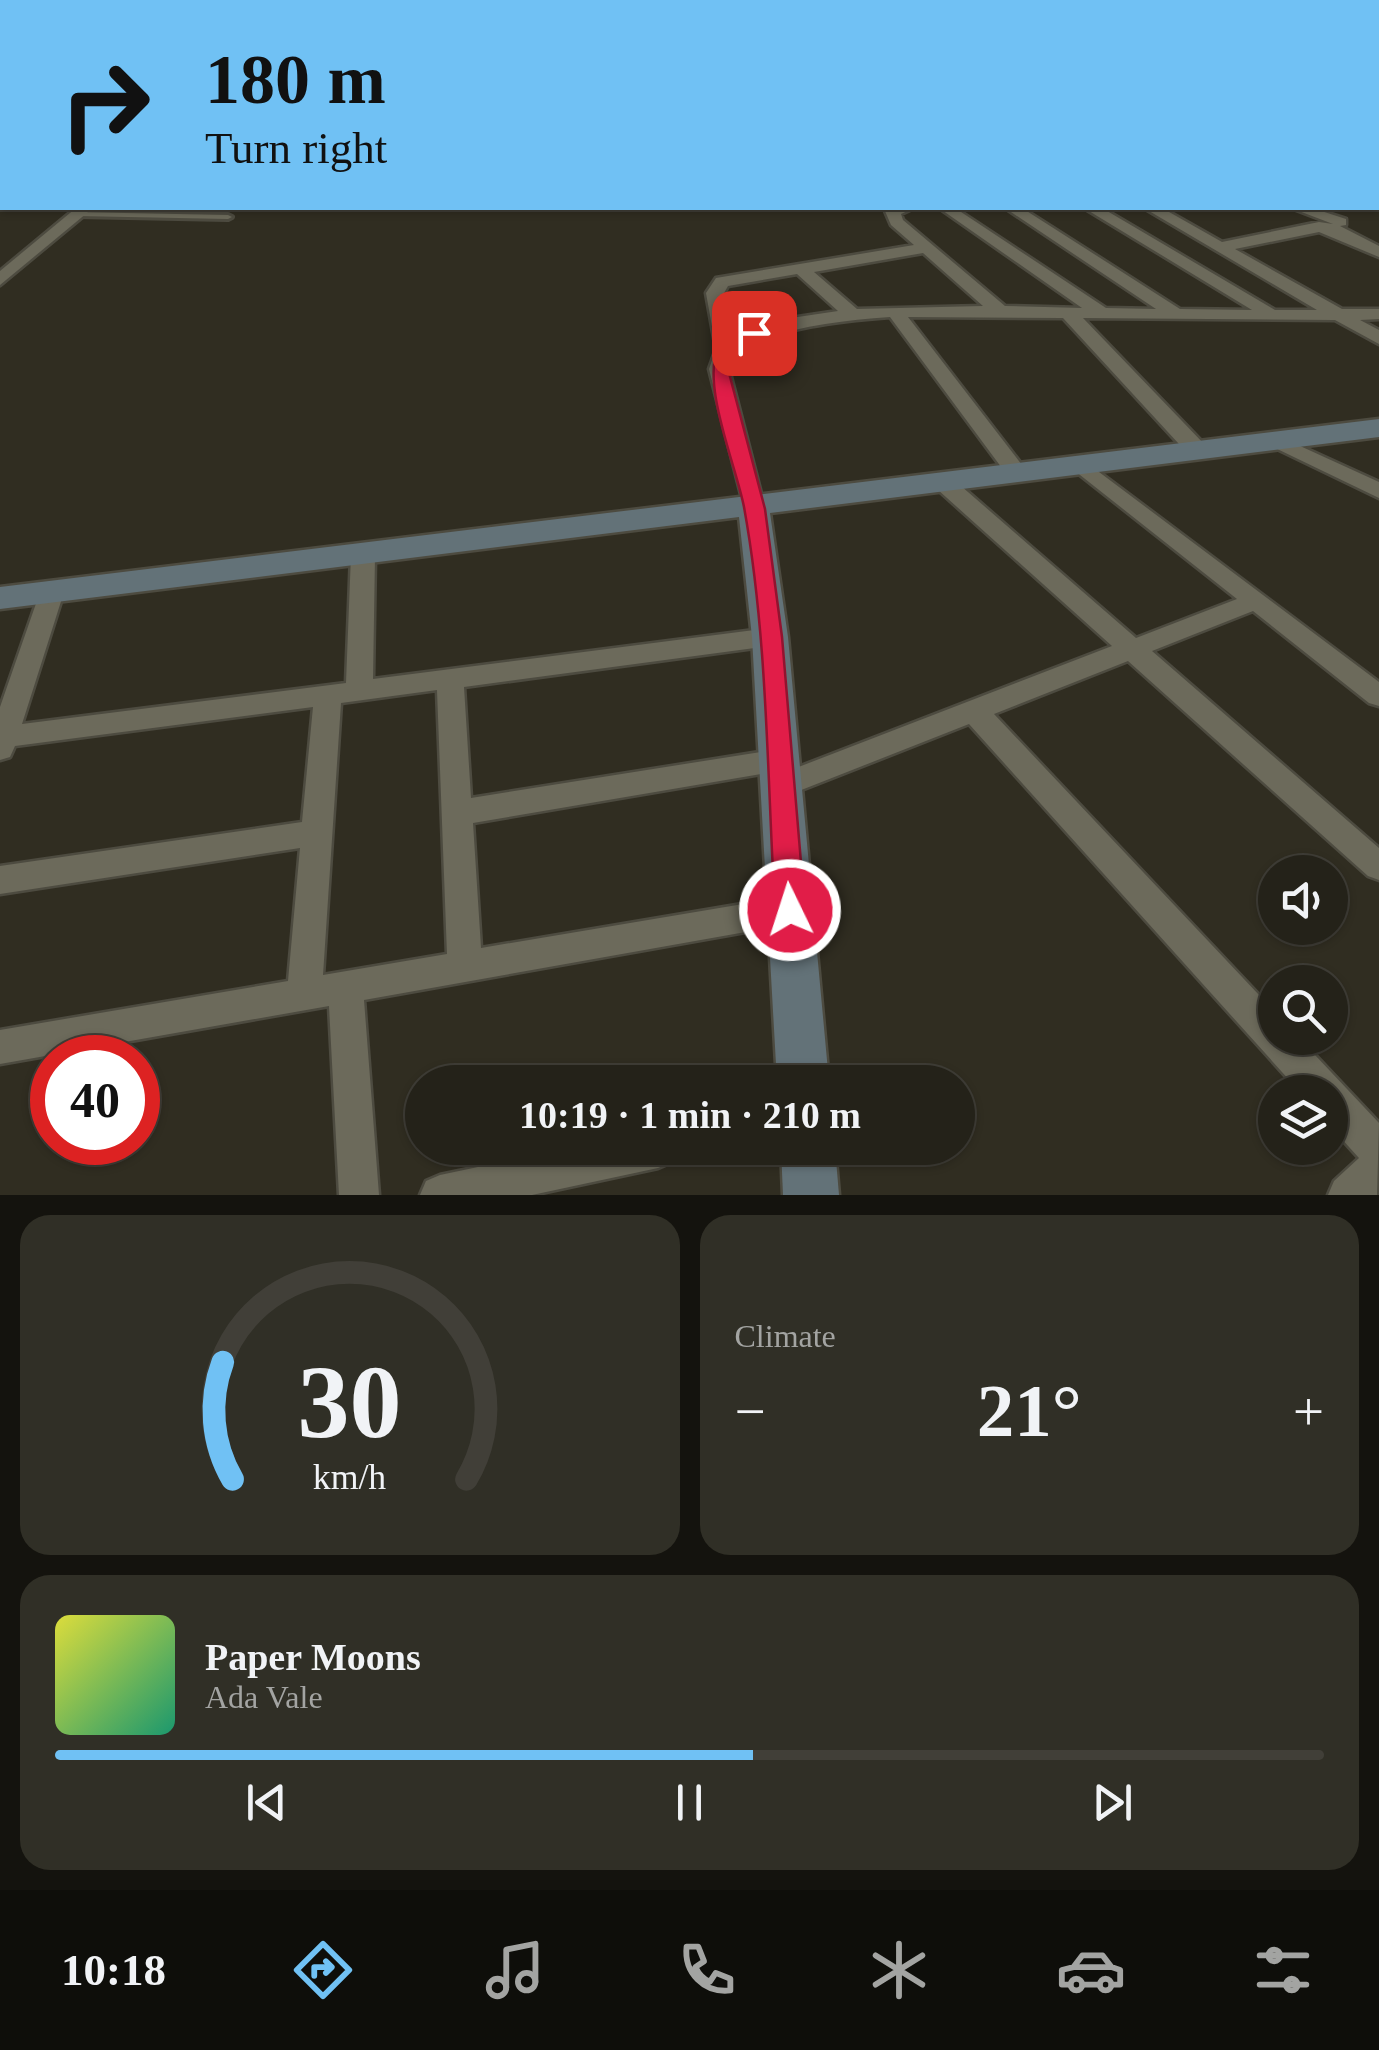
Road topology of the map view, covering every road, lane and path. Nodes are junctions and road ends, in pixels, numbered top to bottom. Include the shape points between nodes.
1 (898, 210) edge
2 (960, 210) edge
3 (1015, 210) edge
4 (1095, 210) edge
5 (1155, 210) edge
6 (1304, 210) edge
7 (81, 211) edge
8 (228, 217) dead end
9 (1379, 234) edge
10 (1220, 247) junction
11 (927, 248) junction
12 (1379, 252) edge
13 (0, 256) edge
14 (26, 257) junction
15 (801, 269) junction
16 (0, 280) edge
17 (1173, 312) junction
18 (1002, 313) junction
19 (1068, 313) junction
20 (1101, 313) junction
21 (897, 314) junction
22 (1379, 314) edge
23 (1272, 315) junction
24 (856, 316) junction
25 (1338, 316) junction
26 (1379, 338) edge
27 (725, 349) junction
28 (1379, 428) edge
29 (1276, 441) junction
30 (1198, 451) junction
31 (1082, 466) junction
32 (1018, 474) junction
33 (944, 484) junction
34 (1379, 491) edge
35 (754, 509) junction
36 (363, 555) junction
37 (52, 592) junction
38 (0, 598) edge
39 (1255, 600) junction
40 (770, 637) junction
41 (1134, 648) junction
42 (450, 679) junction
43 (344, 693) junction
44 (1379, 696) edge
45 (974, 710) junction
46 (2, 744) edge
47 (780, 773) junction
48 (457, 813) junction
49 (317, 833) junction
50 (1379, 867) edge
51 (0, 880) edge
52 (790, 910) junction
53 (466, 966) junction
54 (346, 988) junction
55 (304, 994) junction
56 (0, 1047) edge
57 (802, 1065) edge
58 (1310, 1075) edge
59 (1348, 1117) edge
60 (1379, 1151) edge
61 (579, 1165) edge
62 (809, 1165) edge
63 (1379, 1166) edge
64 (359, 1195) edge
65 (440, 1195) edge
66 (811, 1195) edge
67 (1348, 1195) edge

1 - 11 street via 893,218
2 - 20 street
3 - 17 street
4 - 23 street
5 - 10 street
6 - 9 street
7 - 8 lane
7 - 14 street
10 - 12 street via 1326,228
10 - 25 street
11 - 15 street
11 - 18 street
13 - 14 street
14 - 16 street
15 - 24 street
15 - 27 street via 718,285
17 - 20 street
17 - 23 street
18 - 19 street
18 - 21 street
19 - 20 street
19 - 30 street
21 - 24 street
21 - 32 street
22 - 25 street
23 - 25 street
24 - 27 street via 780,326
25 - 26 street
27 - 35 street via 719,369
28 - 29 street
29 - 30 street
29 - 34 street
30 - 31 street
31 - 32 street
31 - 39 street
32 - 33 street
33 - 35 street
33 - 41 street
35 - 36 street
35 - 40 street
36 - 37 street
36 - 43 street
37 - 38 street
37 - 46 street
39 - 41 street
39 - 44 street
40 - 42 street
40 - 47 street
41 - 45 street
41 - 50 street
42 - 43 street
42 - 48 street
43 - 46 street
43 - 49 street
45 - 47 street
45 - 58 street
47 - 48 street
47 - 52 street
48 - 53 street
49 - 51 street
49 - 55 street
52 - 53 street
52 - 57 street
53 - 54 street
54 - 55 street
54 - 64 street
55 - 56 street
59 - 60 street
61 - 65 street
62 - 66 street
63 - 67 street

